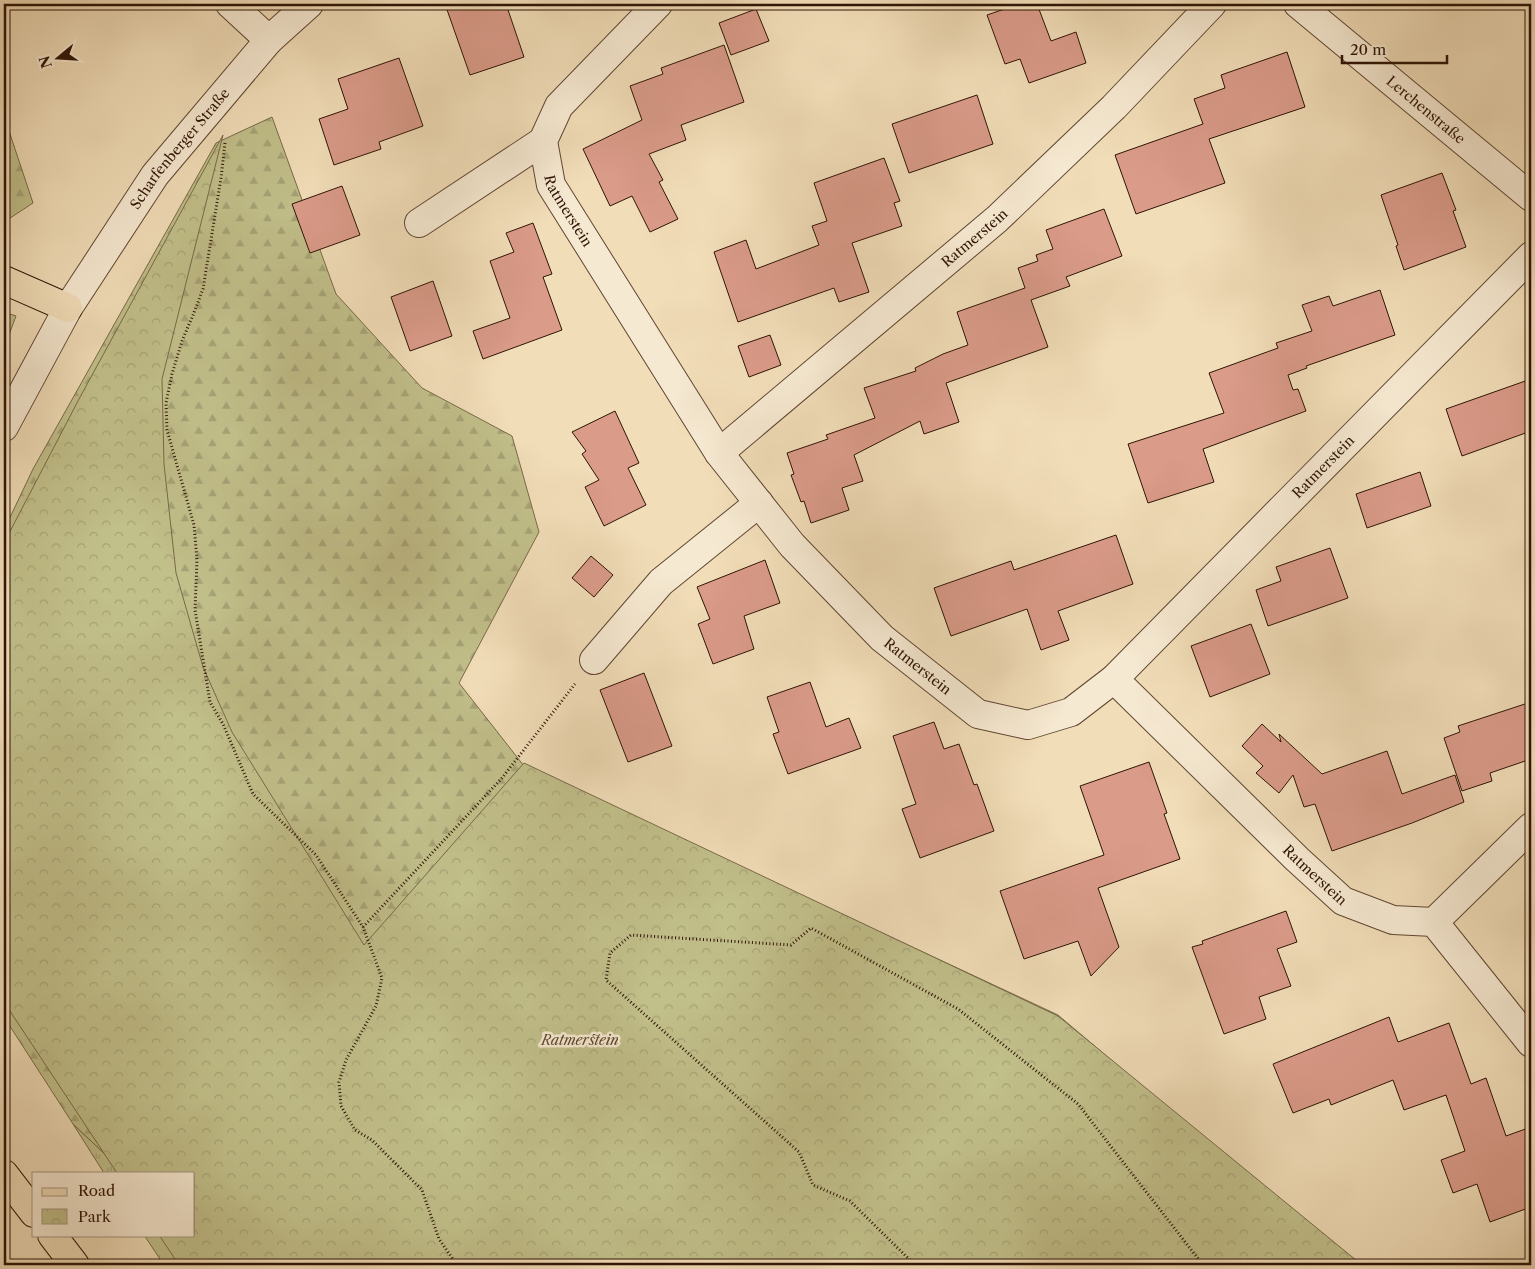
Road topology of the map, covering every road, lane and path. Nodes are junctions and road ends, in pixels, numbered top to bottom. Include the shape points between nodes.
1 (230, 4) edge
2 (309, 4) edge
3 (658, 4) edge
4 (1212, 4) edge
5 (1298, 4) edge
6 (269, 40) junction
7 (225, 141) dead end
8 (543, 141) junction
9 (1531, 197) edge
10 (419, 223) dead end
11 (1531, 256) edge
12 (4, 280) edge
13 (68, 308) junction
14 (4, 427) edge
15 (719, 453) junction
16 (759, 502) junction
17 (594, 660) joint
18 (1114, 679) junction
19 (1531, 827) edge
20 (1434, 922) junction
21 (363, 927) junction
22 (1531, 1043) edge
23 (4, 1174) edge
24 (32, 1209) edge
25 (53, 1236) edge
26 (75, 1265) edge
27 (458, 1265) edge
28 (915, 1265) edge
29 (1203, 1265) edge

1 - 6 street
2 - 6 street, Scharfenberger Straße
3 - 8 street via 559,106
4 - 15 street, Ratmerstein via 1114,107 997,219
5 - 9 street, Lerchenstraße
6 - 13 street, Scharfenberger Straße via 155,175
7 - 21 path via 203,288 182,341 166,402 167,430 194,525 197,560 195,610 210,702 253,794 316,855
8 - 10 street
8 - 15 street, Ratmerstein via 552,185
11 - 18 street, Ratmerstein
12 - 13 main road
13 - 14 street, Scharfenberger Straße
15 - 16 street, Ratmerstein
16 - 17 street via 662,582
16 - 18 street, Ratmerstein via 792,545 882,638 978,714 1028,725 1071,712
17 - 21 path via 502,778
18 - 20 street, Ratmerstein via 1343,901 1393,920
19 - 20 street
20 - 22 street
21 - 27 path via 382,978 376,1006 346,1060 339,1082 341,1106 355,1130 372,1140 422,1190 439,1239
23 - 24 main road
25 - 26 main road
28 - 29 path via 850,1201 813,1185 799,1152 606,980 610,953 632,935 791,945 811,928 958,1010 1078,1104

